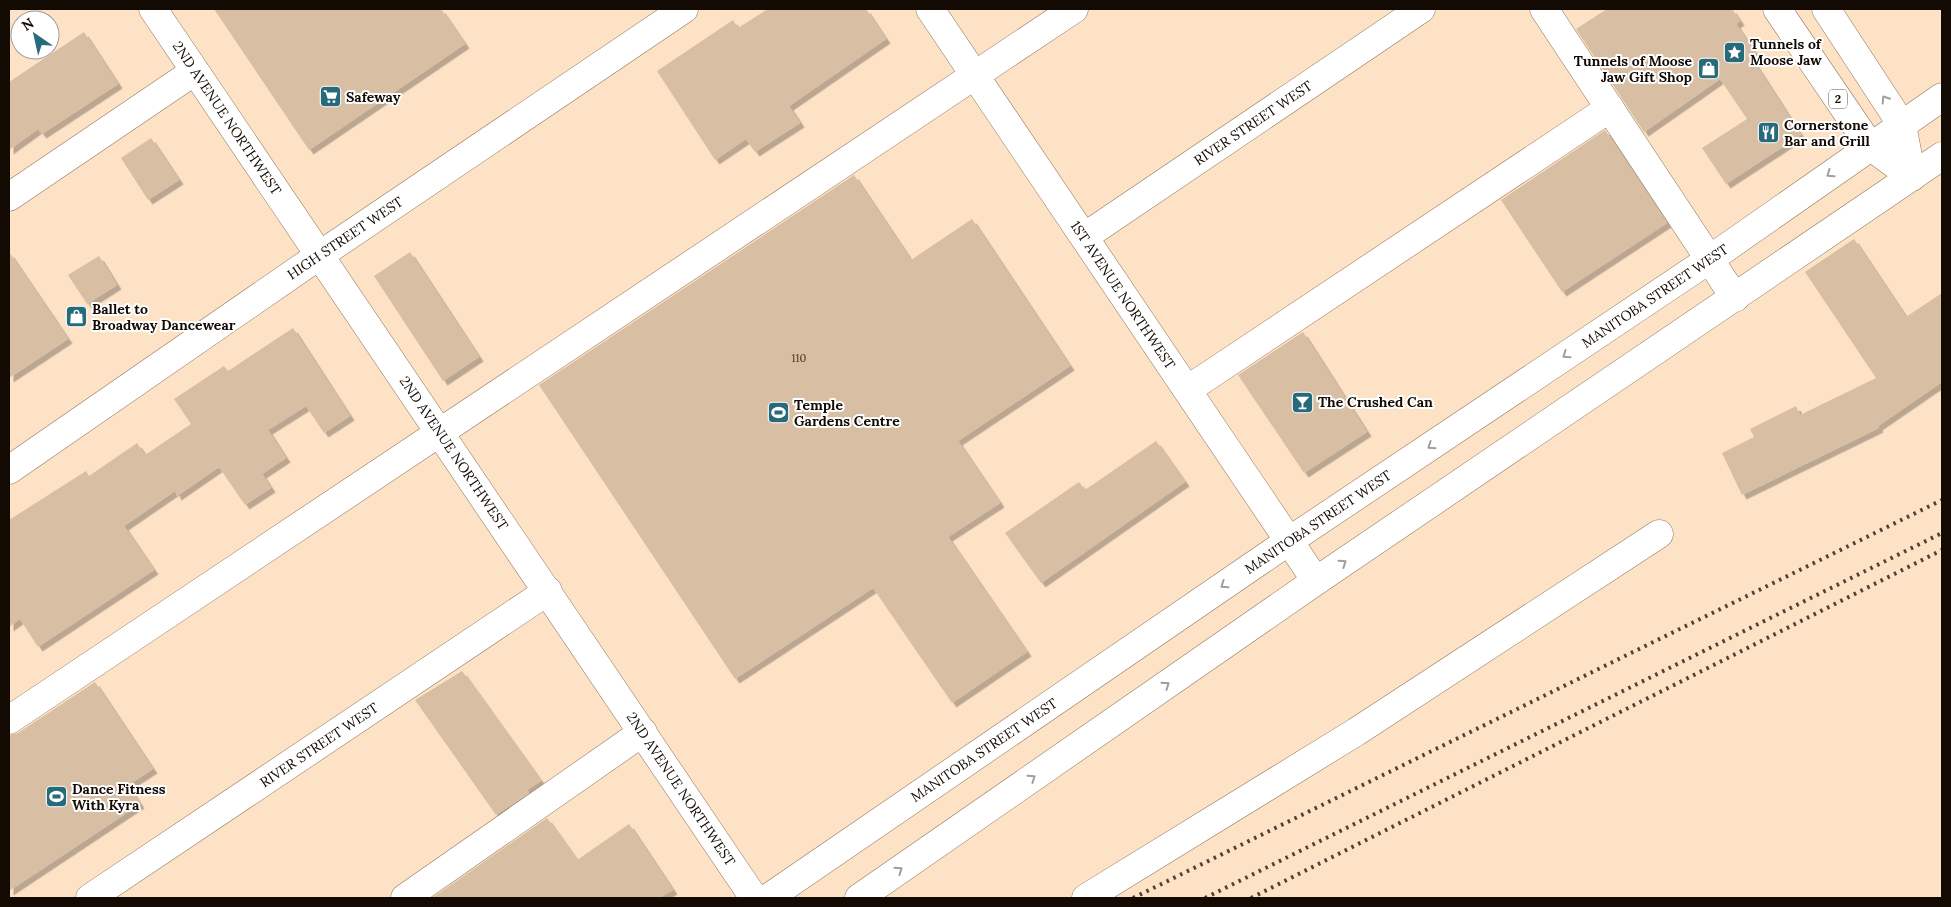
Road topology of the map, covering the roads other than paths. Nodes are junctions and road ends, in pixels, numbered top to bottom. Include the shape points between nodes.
1 (153, 9) edge
2 (684, 9) edge
3 (930, 9) edge
4 (1074, 9) edge
5 (1421, 9) edge
6 (1544, 9) edge
7 (1777, 9) edge
8 (1826, 9) edge
9 (195, 71) junction
10 (974, 75) junction
11 (1942, 97) edge
12 (1610, 108) junction
13 (1902, 125) junction
14 (1870, 146) junction
15 (1942, 156) edge
16 (1912, 177) junction
17 (9, 197) edge
18 (1084, 237) junction
19 (320, 255) junction
20 (1710, 259) junction
21 (1735, 298) junction
22 (1187, 390) junction
23 (440, 432) junction
24 (9, 470) edge
25 (1659, 534) dead end
26 (1289, 541) junction
27 (1316, 581) junction
28 (548, 591) junction
29 (9, 720) edge
30 (643, 732) junction
31 (90, 898) edge
32 (405, 898) edge
33 (754, 898) edge
34 (768, 898) edge
35 (859, 898) edge
36 (1086, 898) edge

1 - 9 main road, 2ND AVENUE NORTHWEST
2 - 19 main road, HIGH STREET WEST
3 - 10 main road, 1ST AVENUE NORTHWEST
4 - 10 main road
5 - 18 main road, RIVER STREET WEST
6 - 12 main road
7 - 14 main road, 2
13 -> 8 main road
9 - 17 main road
9 - 19 main road, 2ND AVENUE NORTHWEST
10 - 18 main road, 1ST AVENUE NORTHWEST
10 - 23 main road
11 - 13 main road, MANITOBA STREET WEST
12 - 20 main road
12 - 22 main road
13 - 14 main road, MANITOBA STREET WEST
13 - 16 main road
14 - 16 main road, 2
14 -> 20 main road, MANITOBA STREET WEST
15 - 16 main road
16 - 21 main road
18 - 22 main road, 1ST AVENUE NORTHWEST
19 - 23 main road, 2ND AVENUE NORTHWEST
19 - 24 main road, HIGH STREET WEST
20 - 21 main road
20 -> 26 main road, MANITOBA STREET WEST
27 -> 21 main road
22 - 26 main road, 1ST AVENUE NORTHWEST
23 - 28 main road, 2ND AVENUE NORTHWEST
23 - 29 main road
25 - 36 main road via 1356,732
26 - 27 main road, 1ST AVENUE NORTHWEST
26 -> 34 main road, MANITOBA STREET WEST
35 -> 27 main road
28 - 30 main road, 2ND AVENUE NORTHWEST
28 - 31 main road, RIVER STREET WEST
30 - 32 main road
30 - 33 main road, 2ND AVENUE NORTHWEST

